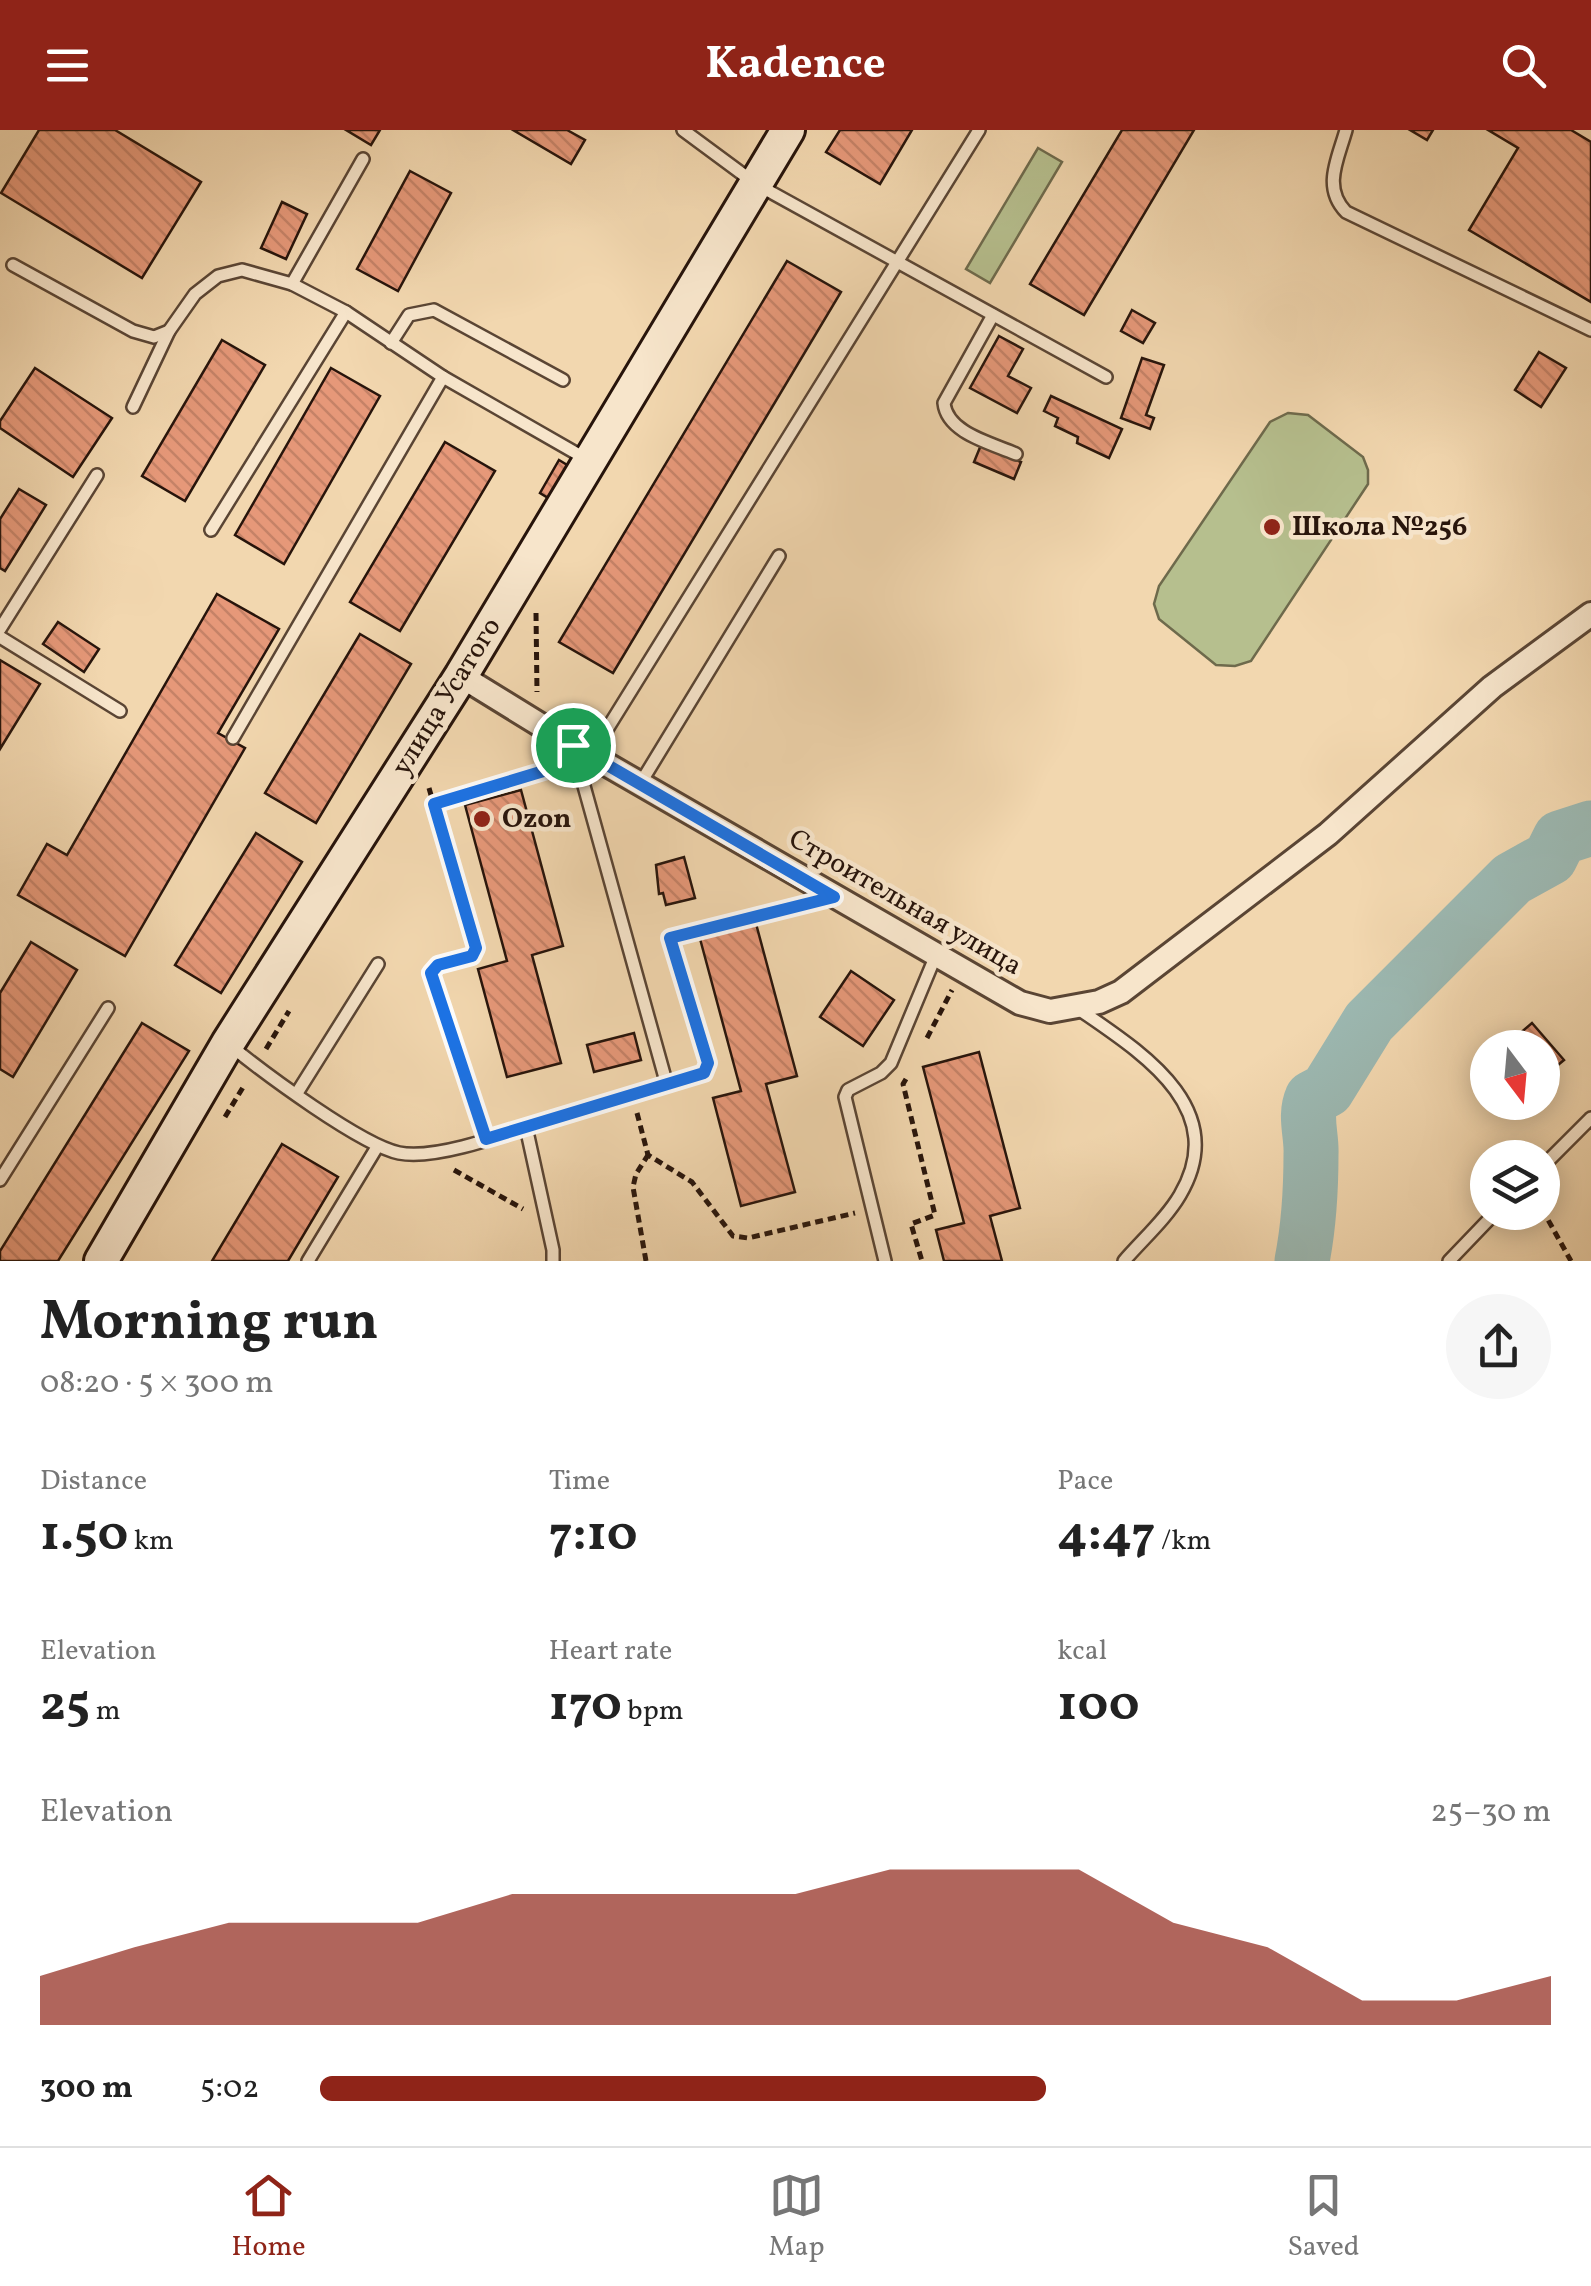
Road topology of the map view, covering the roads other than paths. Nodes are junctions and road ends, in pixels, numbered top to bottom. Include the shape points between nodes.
1 (684, 130) edge
2 (788, 130) edge
3 (979, 130) edge
4 (1346, 130) edge
5 (363, 159) dead end
6 (756, 184) junction
7 (897, 260) junction
8 (13, 265) dead end
9 (292, 284) junction
10 (346, 312) junction
11 (993, 315) junction
12 (1591, 330) edge
13 (170, 331) junction
14 (391, 343) junction
15 (444, 377) junction
16 (1106, 377) dead end
17 (563, 380) dead end
18 (133, 407) dead end
19 (1016, 454) dead end
20 (592, 462) junction
21 (98, 475) dead end
22 (211, 530) dead end
23 (779, 556) dead end
24 (1591, 614) edge
25 (0, 629) edge
26 (0, 637) edge
27 (461, 676) junction
28 (120, 711) dead end
29 (233, 738) dead end
30 (580, 754) junction
31 (640, 784) junction
32 (670, 938) road end
33 (936, 954) junction
34 (378, 964) dead end
35 (108, 1008) dead end
36 (1077, 1008) junction
37 (228, 1043) junction
38 (667, 1085) junction
39 (297, 1093) junction
40 (1591, 1118) edge
41 (526, 1127) junction
42 (377, 1147) junction
43 (1560, 1148) edge
44 (0, 1180) edge
45 (1479, 1230) edge
46 (101, 1261) edge
47 (308, 1261) edge
48 (553, 1261) edge
49 (886, 1261) edge
50 (1124, 1261) edge
51 (1449, 1261) edge

1 - 6 lane
2 - 6 street, улица Усатого
3 - 7 lane
4 - 12 lane via 1332,188 1346,212
5 - 9 lane
6 - 7 lane
6 - 20 street, улица Усатого
7 - 11 lane
7 - 30 lane
8 - 13 lane via 133,331
9 - 10 lane
9 - 13 lane via 242,270 218,276 195,294
10 - 14 lane
10 - 22 lane
11 - 16 lane
11 - 19 lane via 944,403 945,415 954,426
13 - 18 lane
14 - 15 lane
14 - 17 lane via 409,315 434,310
15 - 20 lane
15 - 29 lane
20 - 27 street, улица Усатого
21 - 25 lane
23 - 31 lane
24 - 36 street, Строительная улица via 1492,687 1328,834 1176,953 1121,992
26 - 28 lane
27 - 30 street, Строительная улица
27 - 37 street, улица Усатого
30 - 31 street, Строительная улица
30 - 38 lane
31 - 33 street, Строительная улица
32 - 38 lane via 708,1063 704,1073
33 - 36 street, Строительная улица via 1020,1004
33 - 49 lane via 891,1062 845,1097
34 - 39 lane
35 - 44 lane
36 - 50 lane via 1139,1051 1190,1110 1194,1154 1180,1195
37 - 39 lane
37 - 46 street, улица Усатого
38 - 41 lane
39 - 42 lane
40 - 43 lane
41 - 42 lane via 426,1154
41 - 48 lane
42 - 47 lane
45 - 51 lane

